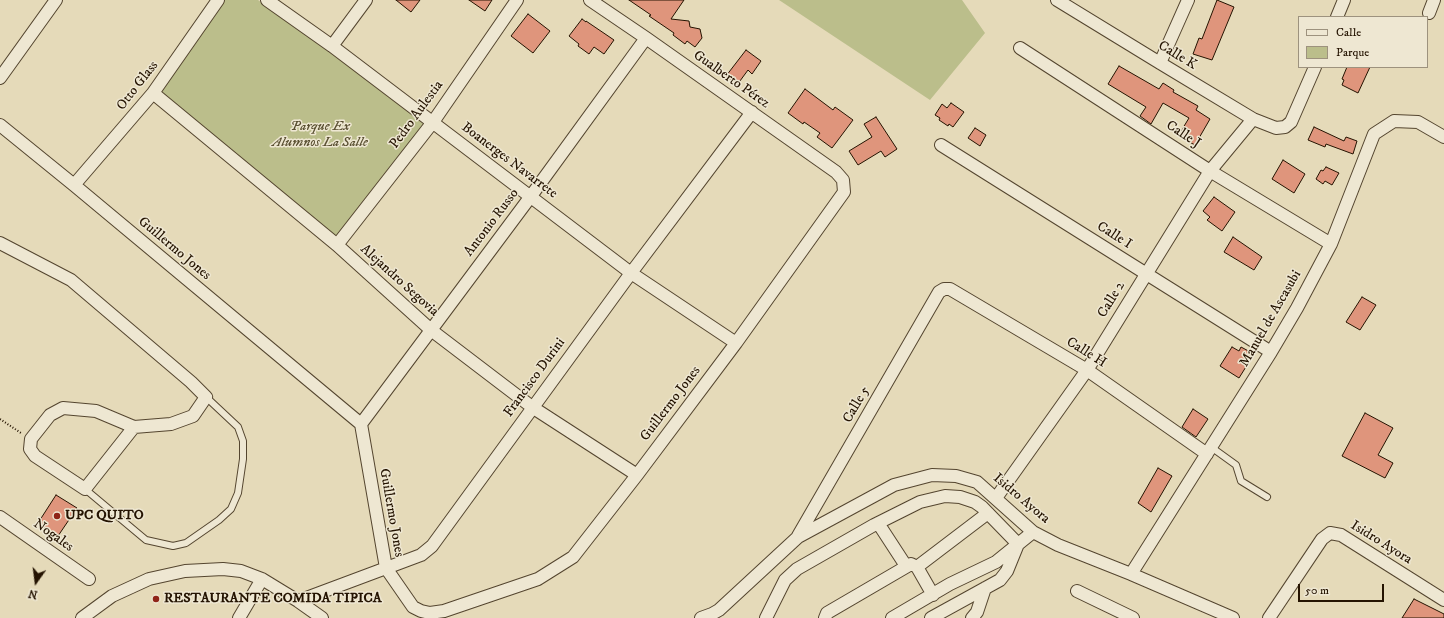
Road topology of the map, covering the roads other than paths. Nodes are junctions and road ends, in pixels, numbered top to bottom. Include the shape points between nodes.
1 (56, 0) edge
2 (218, 0) edge
3 (267, 0) edge
4 (366, 0) edge
5 (517, 0) edge
6 (590, 0) edge
7 (1057, 0) edge
8 (1188, 0) edge
9 (1344, 0) edge
10 (1434, 0) edge
11 (1428, 13) dead end
12 (1337, 16) edge
13 (646, 38) junction
14 (332, 46) junction
15 (1020, 48) dead end
16 (1160, 63) junction
17 (1315, 68) edge
18 (0, 78) edge
19 (153, 93) junction
20 (752, 112) junction
21 (1253, 119) junction
22 (433, 122) junction
23 (0, 125) edge
24 (1444, 137) edge
25 (941, 145) dead end
26 (1210, 171) junction
27 (74, 185) junction
28 (844, 192) joint
29 (531, 196) junction
30 (0, 243) edge
31 (1331, 244) junction
32 (337, 245) junction
33 (631, 273) junction
34 (1146, 273) junction
35 (944, 289) joint
36 (431, 330) junction
37 (736, 343) junction
38 (1271, 352) junction
39 (1087, 370) junction
40 (206, 397) junction
41 (532, 407) junction
42 (361, 424) junction
43 (134, 427) junction
44 (1209, 450) junction
45 (637, 475) junction
46 (85, 489) junction
47 (1267, 497) dead end
48 (996, 498) junction
49 (988, 513) junction
50 (1, 520) edge
51 (878, 523) junction
52 (1033, 532) junction
53 (798, 538) junction
54 (1018, 544) junction
55 (912, 566) junction
56 (386, 568) junction
57 (1131, 574) junction
58 (89, 579) dead end
59 (262, 579) junction
60 (985, 588) junction
61 (1077, 591) dead end
62 (933, 595) junction
63 (298, 600) junction
64 (1444, 600) edge
65 (1210, 614) edge
66 (82, 618) edge
67 (239, 618) edge
68 (322, 618) edge
69 (701, 618) edge
70 (766, 618) edge
71 (825, 618) edge
72 (892, 618) edge
73 (931, 618) edge
74 (972, 618) edge
75 (1133, 618) edge
76 (1233, 618) edge
77 (1269, 618) edge

1 - 18 street
2 - 19 street, Otto Glass
3 - 14 street, Boanerges Navarrete
4 - 14 street
5 - 22 street, Pedro Aulestia
6 - 13 street, Gualberto Pérez
7 - 16 street, Calle K
8 - 16 street
9 - 12 street
10 - 11 street
13 - 20 street, Gualberto Pérez
13 - 29 street, Antonio Russo
14 - 22 street, Boanerges Navarrete
15 - 26 street, Calle J
16 - 21 street, Calle K
17 - 21 street, Calle K via 1291,122 1285,127 1276,128
19 - 27 street, Otto Glass
19 - 32 street, Alejandro Segovia
20 - 28 street, Gualberto Pérez via 836,172 843,180
20 - 33 street, Francisco Durini
21 - 26 street, Calle 2
22 - 29 street, Boanerges Navarrete
22 - 32 street, Pedro Aulestia
23 - 27 street, Guillermo Jones
24 - 31 street, Manuel de Ascasubi via 1418,122 1394,121 1374,134
25 - 34 street, Calle I
26 - 31 street, Calle J
26 - 34 street, Calle 2
27 - 42 street, Guillermo Jones
28 - 37 street, Guillermo Jones
29 - 33 street, Boanerges Navarrete
29 - 36 street, Antonio Russo
30 - 40 street via 72,280
31 - 38 street, Manuel de Ascasubi
32 - 36 street, Alejandro Segovia
33 - 37 street, Boanerges Navarrete
33 - 41 street, Francisco Durini
34 - 38 street, Calle I
34 - 39 street, Calle 2
35 - 39 street, Calle H via 950,290
35 - 53 street, Calle 5 via 939,292
36 - 41 street, Alejandro Segovia
36 - 42 street, Antonio Russo
37 - 45 street, Guillermo Jones
38 - 44 street, Manuel de Ascasubi
39 - 44 street, Calle H
39 - 48 street, Calle 2
40 - 43 street via 193,416 171,424
40 - 46 lane via 238,427 243,441 244,459 238,493 231,509 219,520 186,543 173,546 146,540
41 - 45 street, Alejandro Segovia
41 - 56 street, Francisco Durini via 432,546 421,555
42 - 56 street, Guillermo Jones
43 - 46 street
43 - 46 street via 96,411 62,408 50,415 31,439 30,449 34,456
44 - 47 lane via 1236,465 1241,481
44 - 57 street, Manuel de Ascasubi
45 - 56 street, Guillermo Jones via 573,557 538,579 444,611 430,613 413,607
48 - 52 street, Isidro Ayora
48 - 53 street, Isidro Ayora via 977,482 956,476 932,475 894,485
49 - 51 street via 975,502 960,497 944,496 920,502
49 - 54 street
49 - 55 street
50 - 58 street, Nogales
51 - 55 street
51 - 70 street via 793,572 785,580
52 - 54 street
52 - 57 street, Isidro Ayora via 1058,545
53 - 69 street, Isidro Ayora via 719,610
54 - 60 street via 1004,577
54 - 62 street via 996,562
55 - 62 street
55 - 71 street via 828,613
56 - 63 street, Francisco Durini
57 - 65 street, Isidro Ayora
59 - 63 street
59 - 66 street via 241,571 223,569 167,574 148,579 112,596
59 - 67 street
60 - 73 street
60 - 74 street
61 - 75 street
62 - 72 street
63 - 68 street
64 - 77 street, Isidro Ayora via 1341,535 1330,533 1322,539
65 - 76 street, Isidro Ayora

